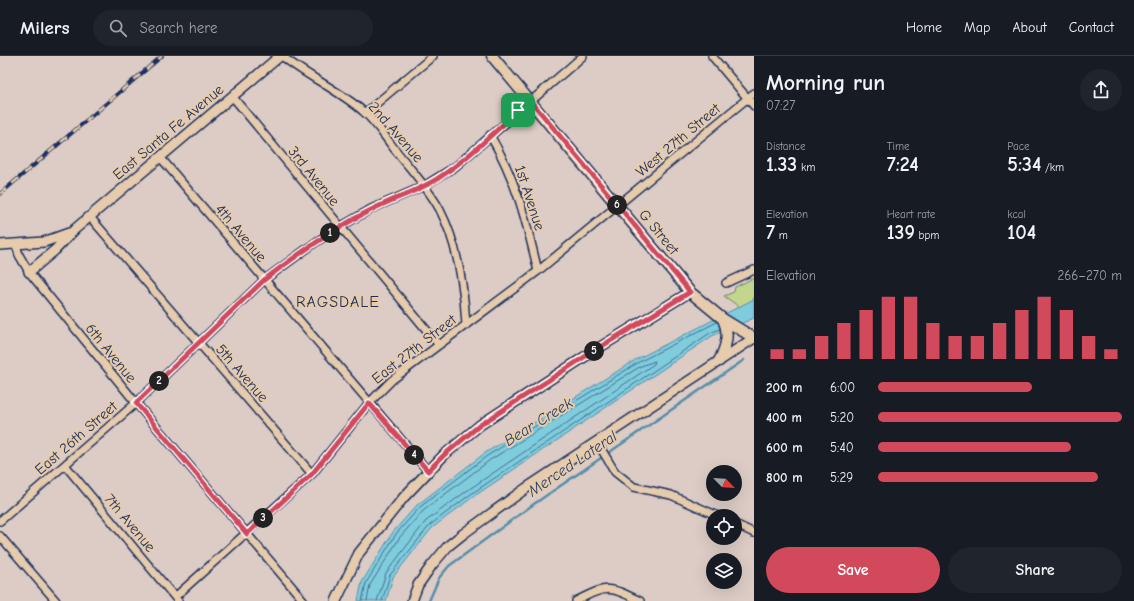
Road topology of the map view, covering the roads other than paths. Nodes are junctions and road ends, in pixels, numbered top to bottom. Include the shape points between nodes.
1 (281, 56) edge
2 (433, 56) edge
3 (492, 56) edge
4 (583, 56) edge
5 (712, 56) edge
6 (754, 93) edge
7 (232, 96) junction
8 (748, 99) junction
9 (530, 100) junction
10 (754, 106) edge
11 (365, 113) junction
12 (490, 135) junction
13 (160, 157) junction
14 (424, 186) junction
15 (619, 206) junction
16 (90, 217) junction
17 (340, 227) junction
18 (75, 229) junction
19 (16, 244) junction
20 (0, 245) edge
21 (754, 270) edge
22 (28, 272) junction
23 (538, 272) junction
24 (264, 280) junction
25 (726, 283) dead end
26 (690, 292) junction
27 (723, 319) junction
28 (466, 325) junction
29 (754, 338) edge
30 (198, 343) junction
31 (439, 345) junction
32 (719, 361) junction
33 (136, 403) junction
34 (369, 403) junction
35 (599, 446) junction
36 (65, 465) junction
37 (428, 471) junction
38 (312, 474) junction
39 (706, 511) edge
40 (0, 522) edge
41 (742, 528) edge
42 (247, 534) junction
43 (754, 534) edge
44 (0, 536) edge
45 (176, 599) edge
46 (56, 601) edge
47 (304, 601) edge
48 (336, 601) edge
49 (412, 601) edge
50 (576, 601) edge
51 (640, 601) edge

1 - 7 street, East Santa Fe Avenue
1 - 11 street, 2nd Avenue via 337,91
2 - 11 street
3 - 9 main road, G Street
4 - 9 street, East 26th Street
5 - 8 street
6 - 8 street, West 27th Street
7 - 13 street, East Santa Fe Avenue
7 - 17 street, 3rd Avenue
8 - 10 street
8 - 15 street, West 27th Street
9 - 12 street, East 26th Street
9 - 15 main road, G Street
11 - 14 street, 2nd Avenue
12 - 14 street, East 26th Street via 456,166
12 - 23 street, 1st Avenue via 514,183
13 - 16 street, East Santa Fe Avenue
13 - 24 street, 4th Avenue
14 - 17 street, East 26th Street via 371,209
14 - 28 street, 2nd Avenue via 440,210 450,235 462,282
15 - 23 street, East 27th Street
15 - 26 main road, G Street
16 - 18 street, East Santa Fe Avenue
16 - 30 street, 5th Avenue
17 - 24 street, East 26th Street
17 - 31 street, 3rd Avenue
18 - 19 street, East Santa Fe Avenue via 52,240
18 - 22 street, East Santa Fe Avenue
19 - 20 street, East Santa Fe Avenue
19 - 22 street, 6th Avenue
21 - 25 street
22 - 33 street, 6th Avenue
23 - 28 street, East 27th Street
24 - 30 street, East 26th Street
24 - 34 street, 4th Avenue
26 - 27 main road, G Street
26 - 37 street via 480,425
27 - 29 main road, G Street
27 - 32 main road via 727,326 727,341
28 - 31 street, East 27th Street
29 - 32 street
30 - 33 street, East 26th Street
30 - 38 street, 5th Avenue
31 - 34 street, East 27th Street via 392,380
32 - 35 street
33 - 36 street, East 26th Street
33 - 42 street, 6th Avenue
34 - 37 street, 4th Avenue
34 - 38 street, East 27th Street
35 - 39 street via 615,472 634,487 671,495
35 - 49 street via 524,489 448,546 418,585
36 - 40 street, East 26th Street
36 - 45 street, 7th Avenue
37 - 48 street via 359,552
38 - 42 street, East 27th Street
41 - 43 street
42 - 45 street, East 27th Street
42 - 47 street, 6th Avenue
44 - 46 street
50 - 51 street via 590,593 606,589 622,592

